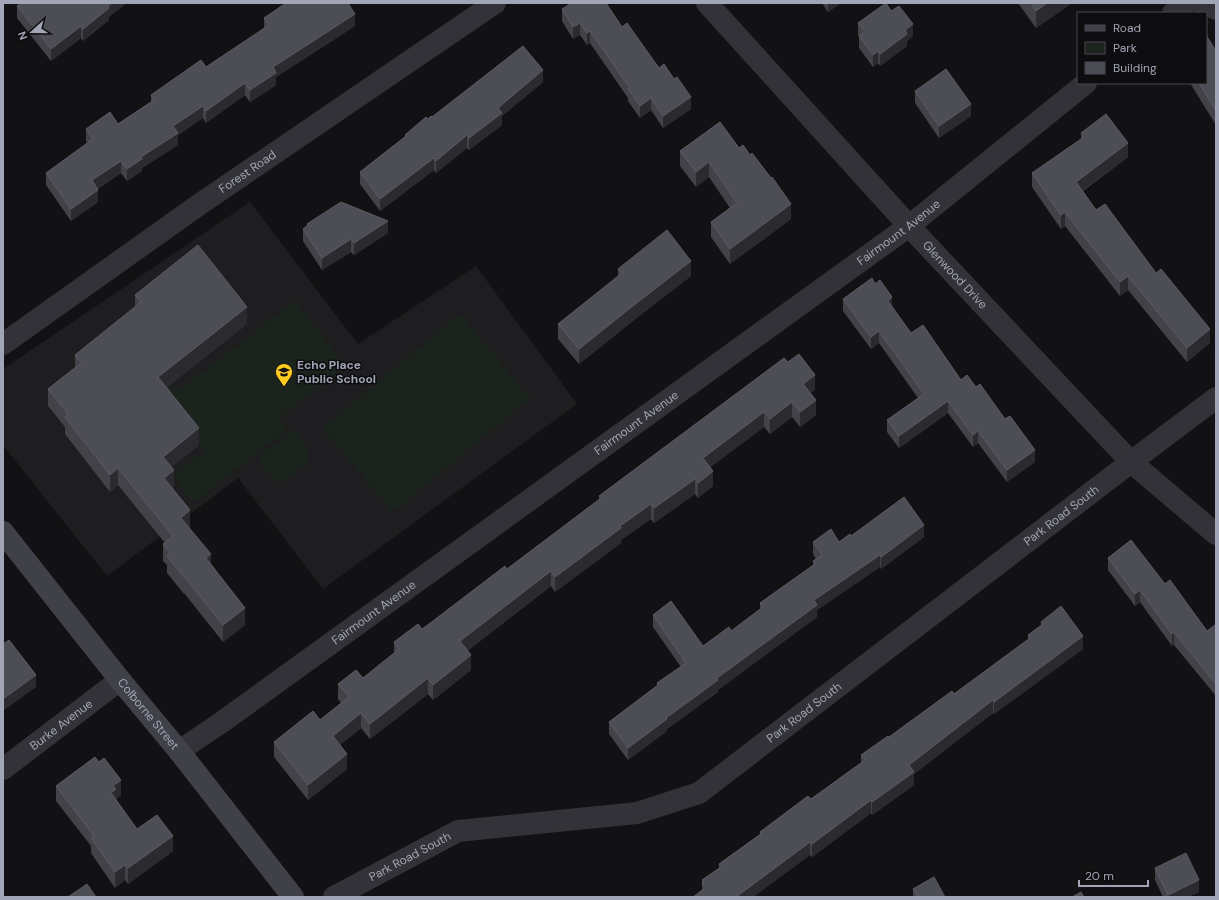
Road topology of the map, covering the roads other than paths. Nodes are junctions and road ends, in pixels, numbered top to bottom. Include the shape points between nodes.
1 (495, 3) edge
2 (707, 3) edge
3 (1186, 3) edge
4 (1202, 3) edge
5 (1216, 9) edge
6 (1174, 12) edge
7 (1085, 84) edge
8 (909, 226) junction
9 (3, 344) edge
10 (1216, 398) edge
11 (1130, 462) junction
12 (3, 532) edge
13 (1216, 534) edge
14 (120, 680) junction
15 (179, 751) junction
16 (3, 769) edge
17 (293, 897) edge
18 (334, 897) edge

1 - 9 street, Forest Road via 200,204
2 - 8 street, Glenwood Drive
3 - 6 street
4 - 5 street
7 - 8 street, Fairmount Avenue
8 - 11 street, Glenwood Drive
8 - 15 street, Fairmount Avenue
10 - 11 street, Park Road South
11 - 13 street, Glenwood Drive
11 - 18 street, Park Road South via 699,793 637,813 458,831
12 - 14 main road, Colborne Street
14 - 15 main road, Colborne Street
14 - 16 street, Burke Avenue
15 - 17 main road, Colborne Street

